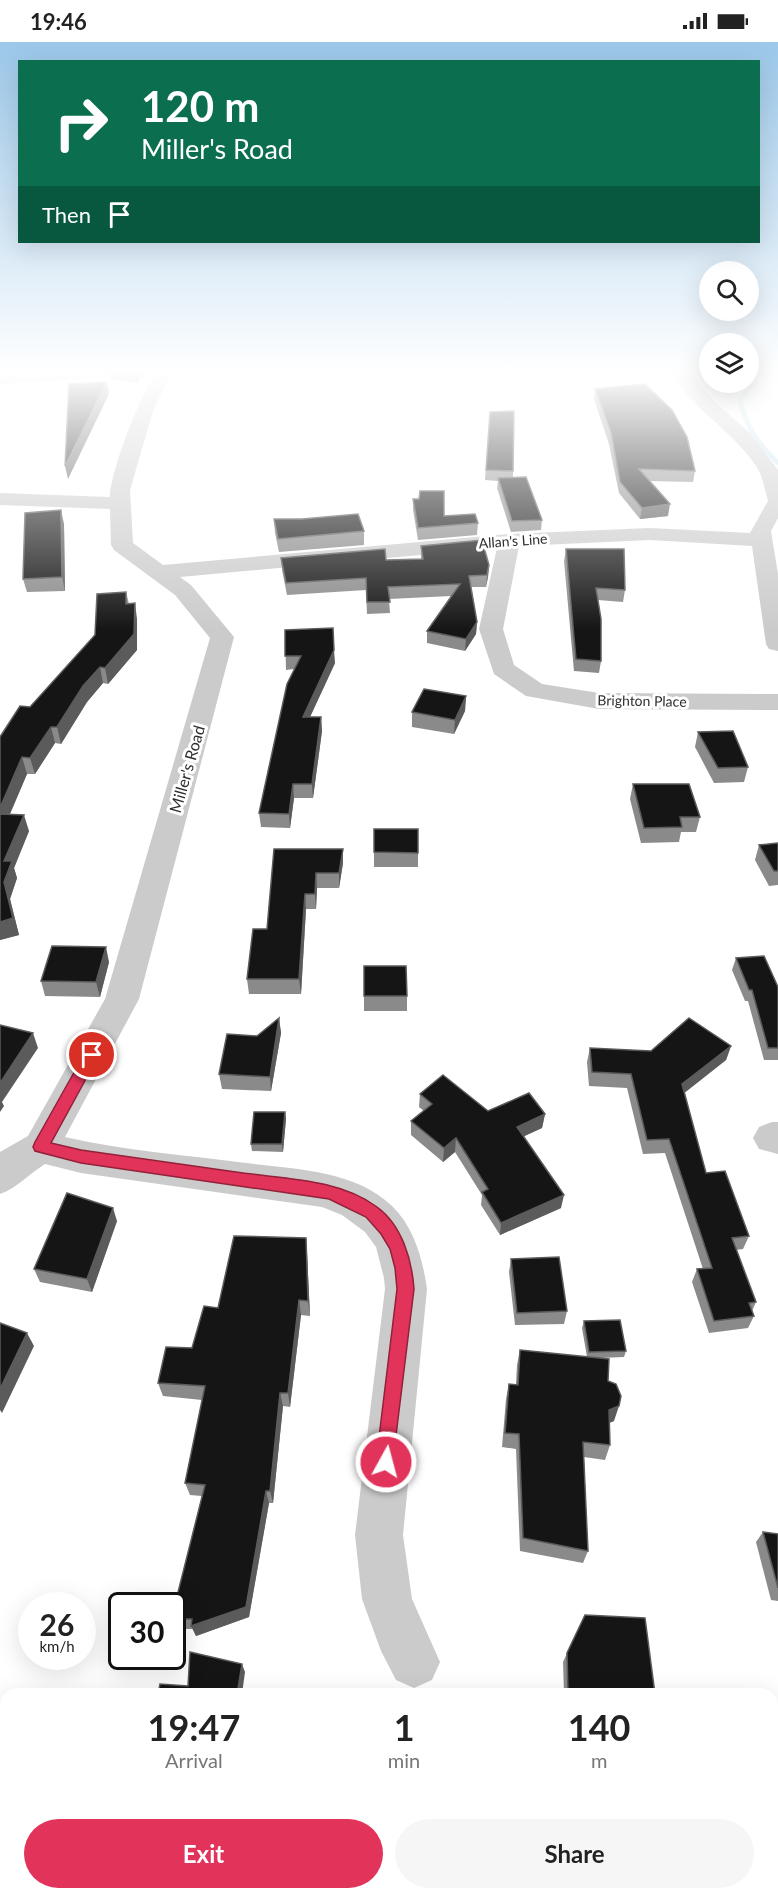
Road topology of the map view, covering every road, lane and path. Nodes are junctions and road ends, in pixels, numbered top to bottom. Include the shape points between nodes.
1 (130, 458) edge
2 (759, 458) edge
3 (0, 499) edge
4 (120, 503) junction
5 (509, 540) junction
6 (762, 540) junction
7 (158, 572) junction
8 (778, 644) edge
9 (778, 702) edge
10 (41, 1147) junction
11 (0, 1178) edge
12 (414, 1662) dead end

1 - 4 street, Miller's Road
2 - 6 street via 769,471 778,501 760,531
3 - 4 street
4 - 7 street, Miller's Road via 122,545
5 - 6 street, Allan's Line via 650,534
5 - 7 street, Allan's Line
5 - 9 street, Brighton Place via 491,629 502,669 535,691 599,701
6 - 8 street
7 - 10 street, Miller's Road via 183,590 222,637 122,999
10 - 11 street via 12,1164
10 - 12 street via 81,1157 331,1192 372,1212 387,1229 398,1247 406,1289 379,1535 387,1599

